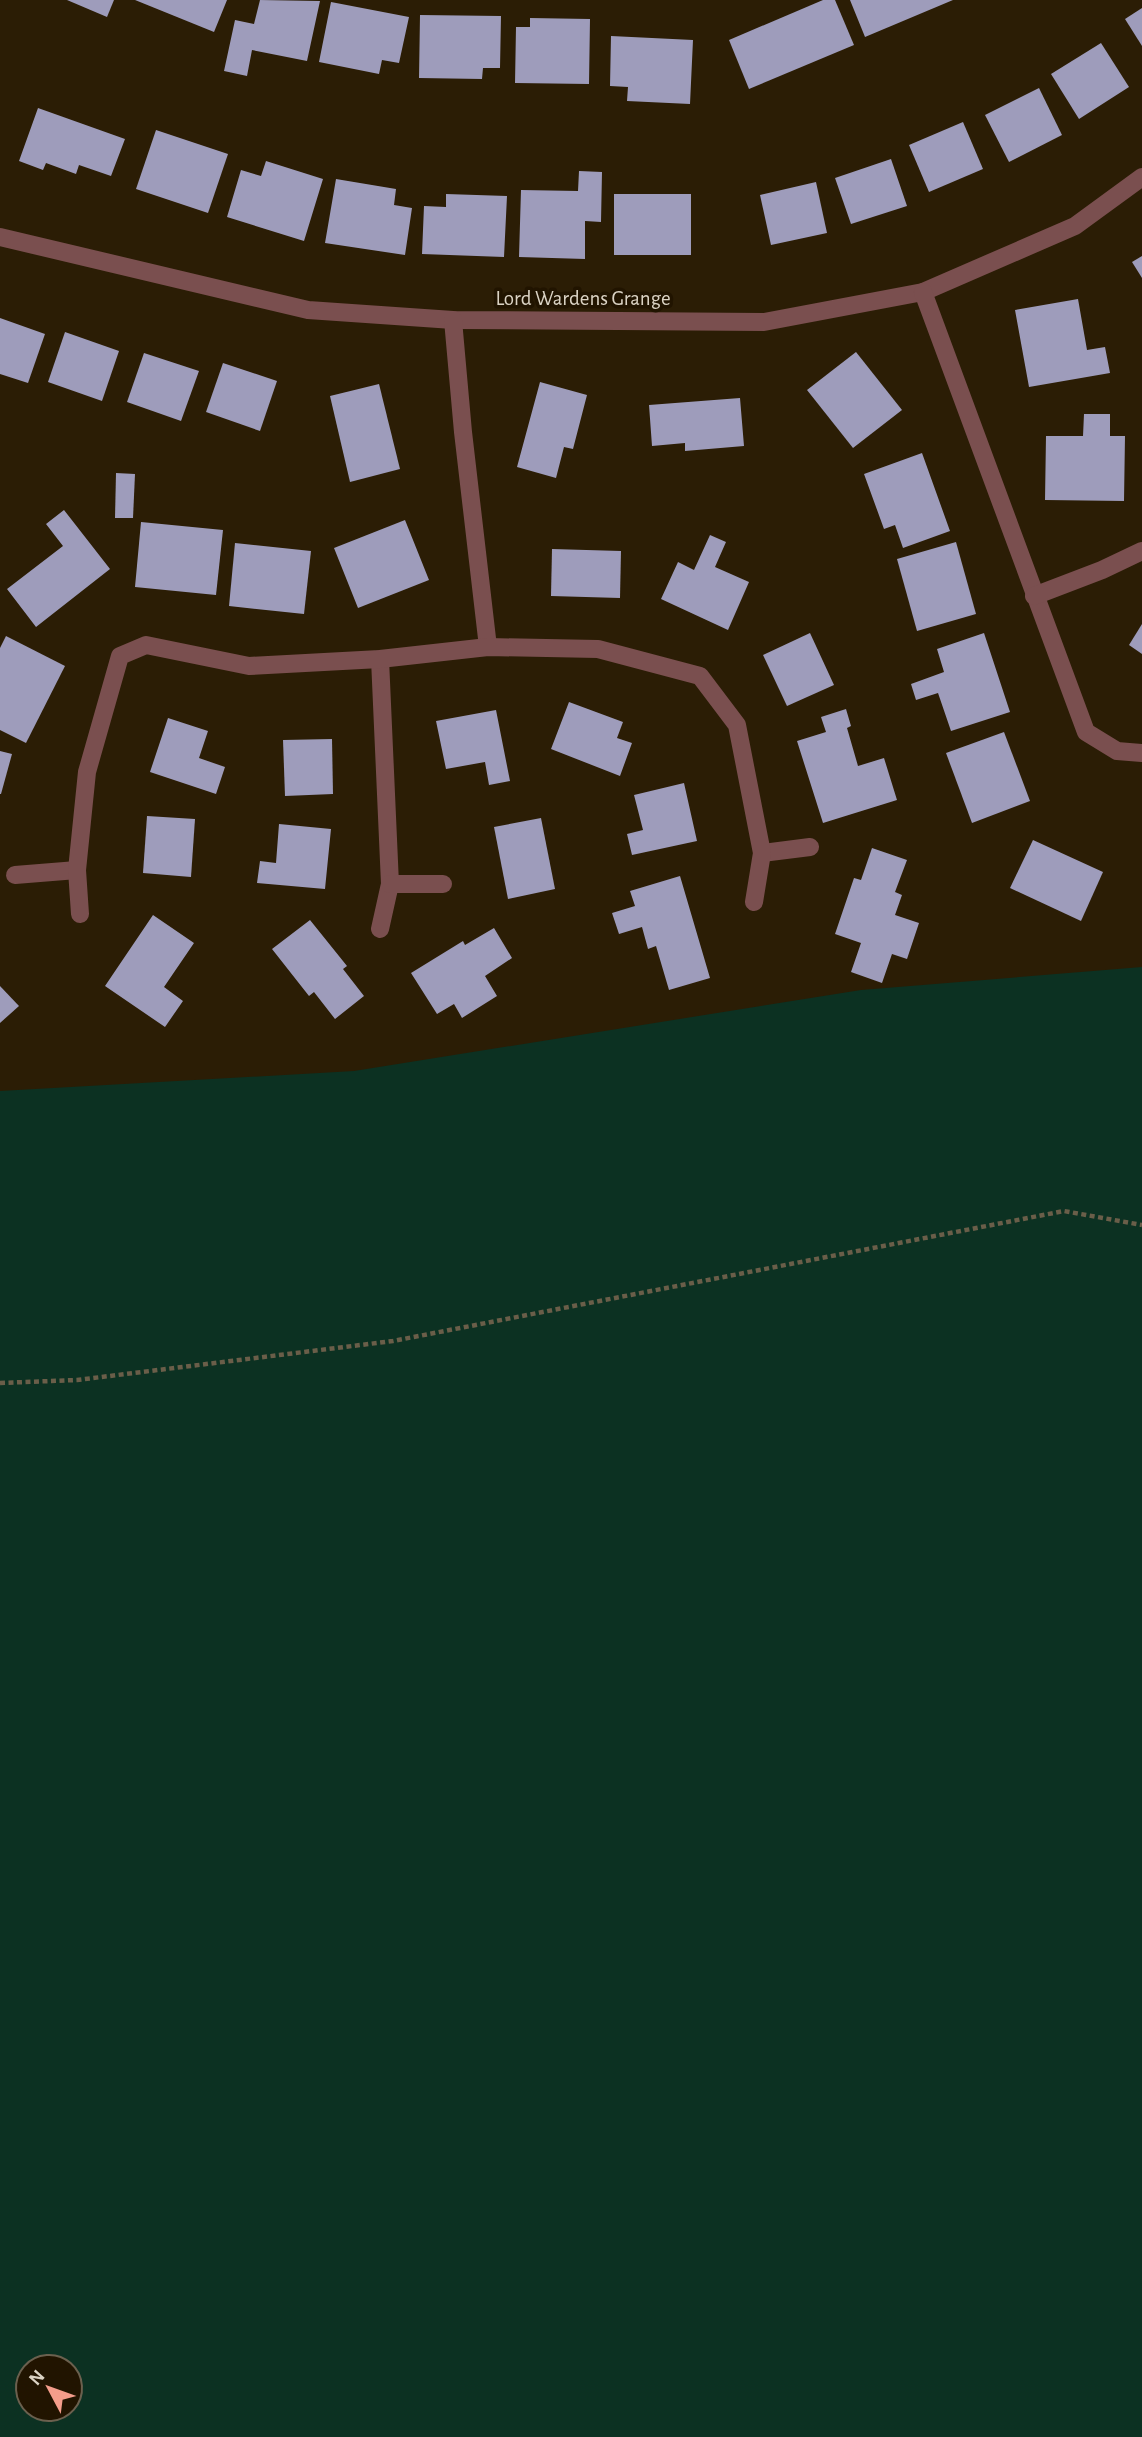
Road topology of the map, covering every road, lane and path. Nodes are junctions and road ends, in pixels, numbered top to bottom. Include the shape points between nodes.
1 (1142, 177) edge
2 (0, 237) edge
3 (923, 292) junction
4 (453, 320) junction
5 (1142, 551) edge
6 (1034, 596) junction
7 (488, 647) junction
8 (380, 659) junction
9 (1142, 753) edge
10 (810, 847) dead end
11 (762, 853) junction
12 (76, 870) junction
13 (15, 875) dead end
14 (390, 884) junction
15 (443, 884) dead end
16 (754, 902) dead end
17 (80, 914) dead end
18 (380, 929) dead end
19 (1142, 1225) edge
20 (0, 1383) edge

1 - 3 street, Lord Wardens Grange via 1075,226
2 - 4 street, Lord Wardens Grange via 308,310
3 - 4 street, Lord Wardens Grange via 764,322
3 - 6 street
4 - 7 street
5 - 6 street
6 - 9 street via 1086,732 1117,751
7 - 8 street
7 - 11 street via 598,649 699,676 737,725
8 - 12 street via 249,666 146,645 120,656 87,772
8 - 14 street
10 - 11 street
11 - 16 street
12 - 13 street
12 - 17 street
14 - 15 street
14 - 18 street
19 - 20 path via 1064,1211 393,1341 77,1380

